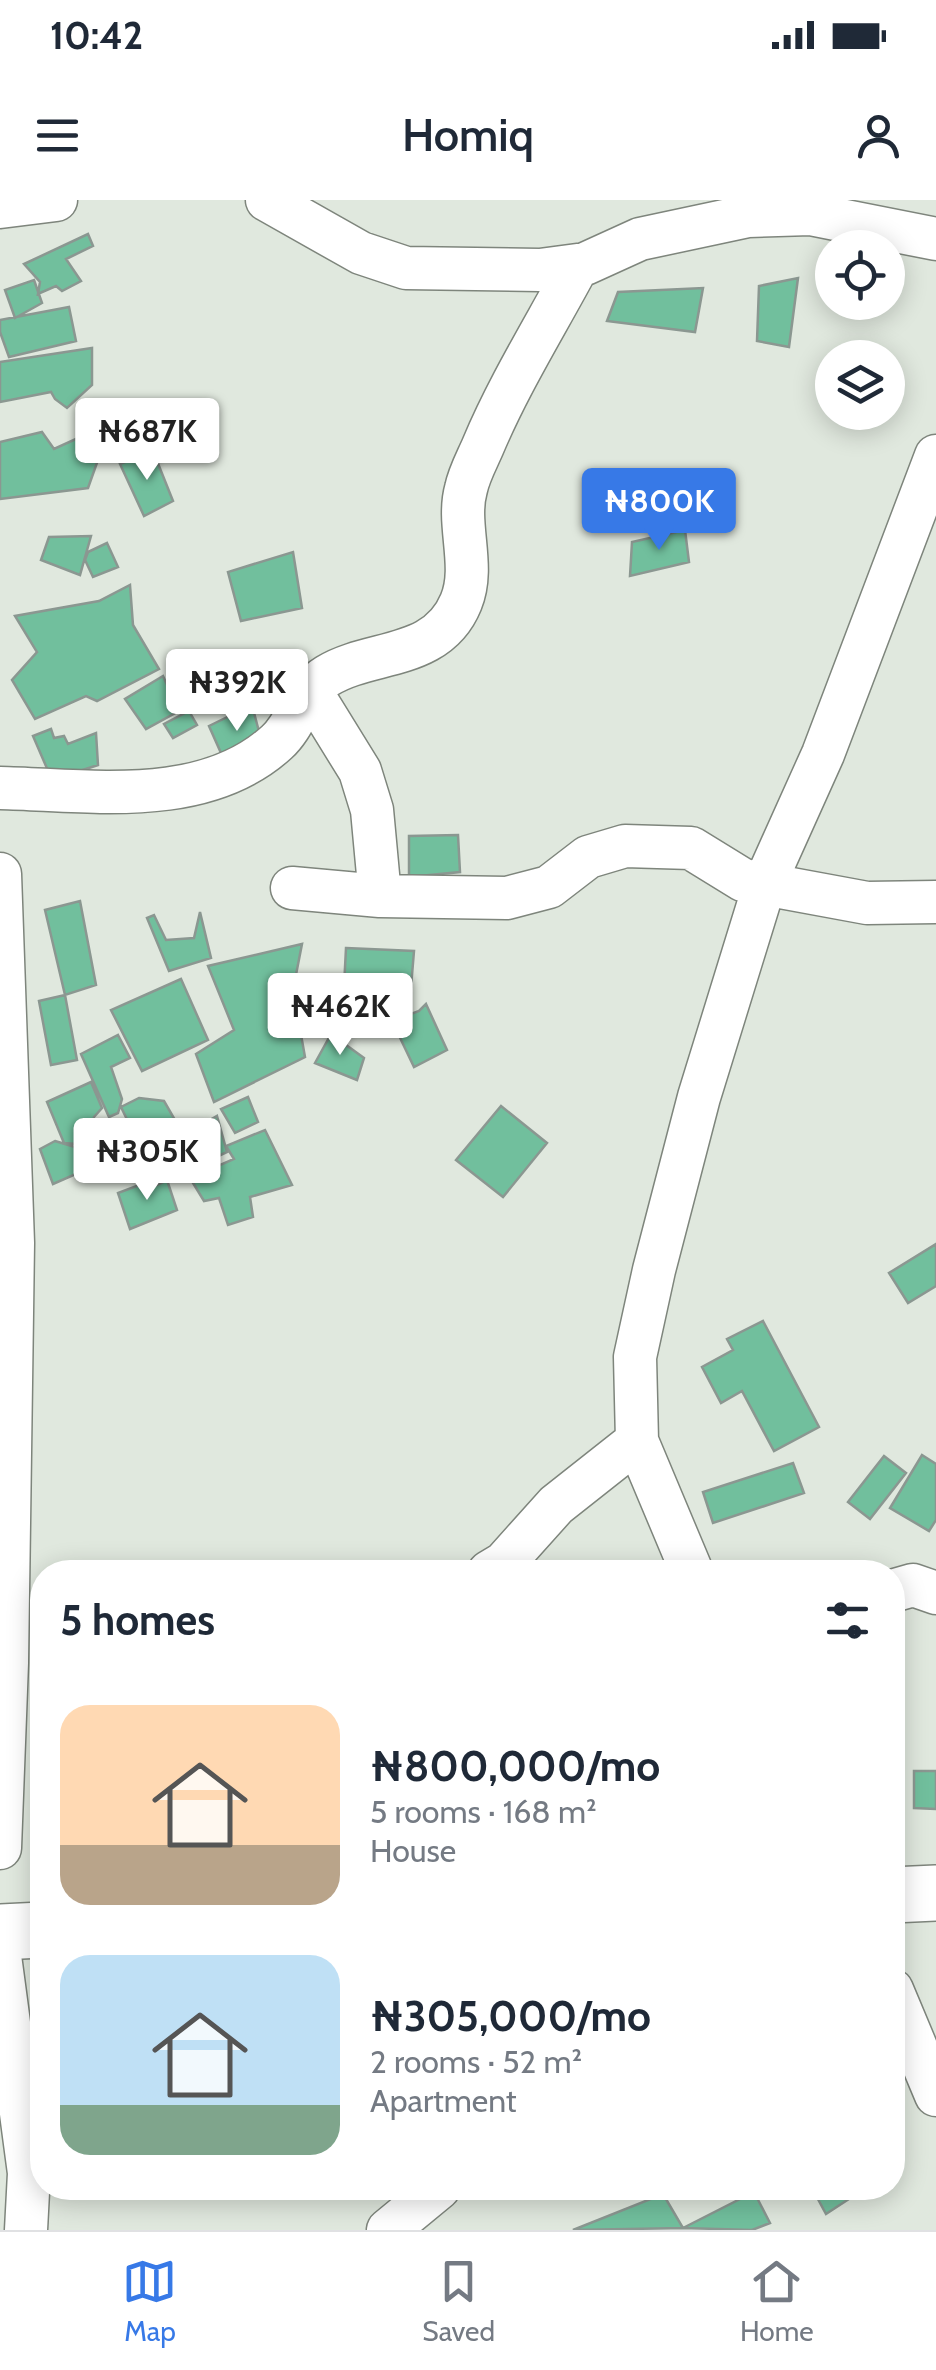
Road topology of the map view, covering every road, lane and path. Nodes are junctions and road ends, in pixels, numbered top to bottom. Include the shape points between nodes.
1 (56, 200) edge
2 (268, 200) edge
3 (0, 207) edge
4 (936, 240) edge
5 (578, 265) junction
6 (936, 456) edge
7 (310, 690) junction
8 (0, 788) edge
9 (0, 874) edge
10 (765, 883) junction
11 (292, 888) dead end
12 (380, 896) junction
13 (936, 902) edge
14 (6, 1244) edge
15 (636, 1441) junction
16 (507, 1560) edge
17 (687, 1560) edge
18 (905, 1587) edge
19 (936, 1593) edge
20 (17, 1661) edge
21 (0, 1848) edge
22 (936, 1893) edge
23 (905, 1894) edge
24 (30, 1931) edge
25 (0, 1932) edge
26 (0, 1956) edge
27 (905, 2021) edge
28 (936, 2095) edge
29 (424, 2200) edge
30 (26, 2230) edge
31 (388, 2230) edge

1 - 3 street
2 - 5 street via 360,252 406,268
4 - 5 street via 810,214 748,216 640,239
5 - 7 street via 494,419 464,491 462,601 438,635 328,674
6 - 10 street
7 - 8 street via 278,741 192,785
7 - 12 street via 360,771 372,810
9 - 14 street
10 - 12 street via 743,880 691,848 625,846 588,857 549,888 507,898
10 - 13 street via 867,903
10 - 15 street via 654,1270 635,1356
11 - 12 street
14 - 20 street
15 - 16 street via 556,1504
15 - 17 street
18 - 19 street
20 - 21 street
22 - 23 main road
24 - 25 main road
26 - 30 street via 30,2173
27 - 28 street
29 - 31 street

